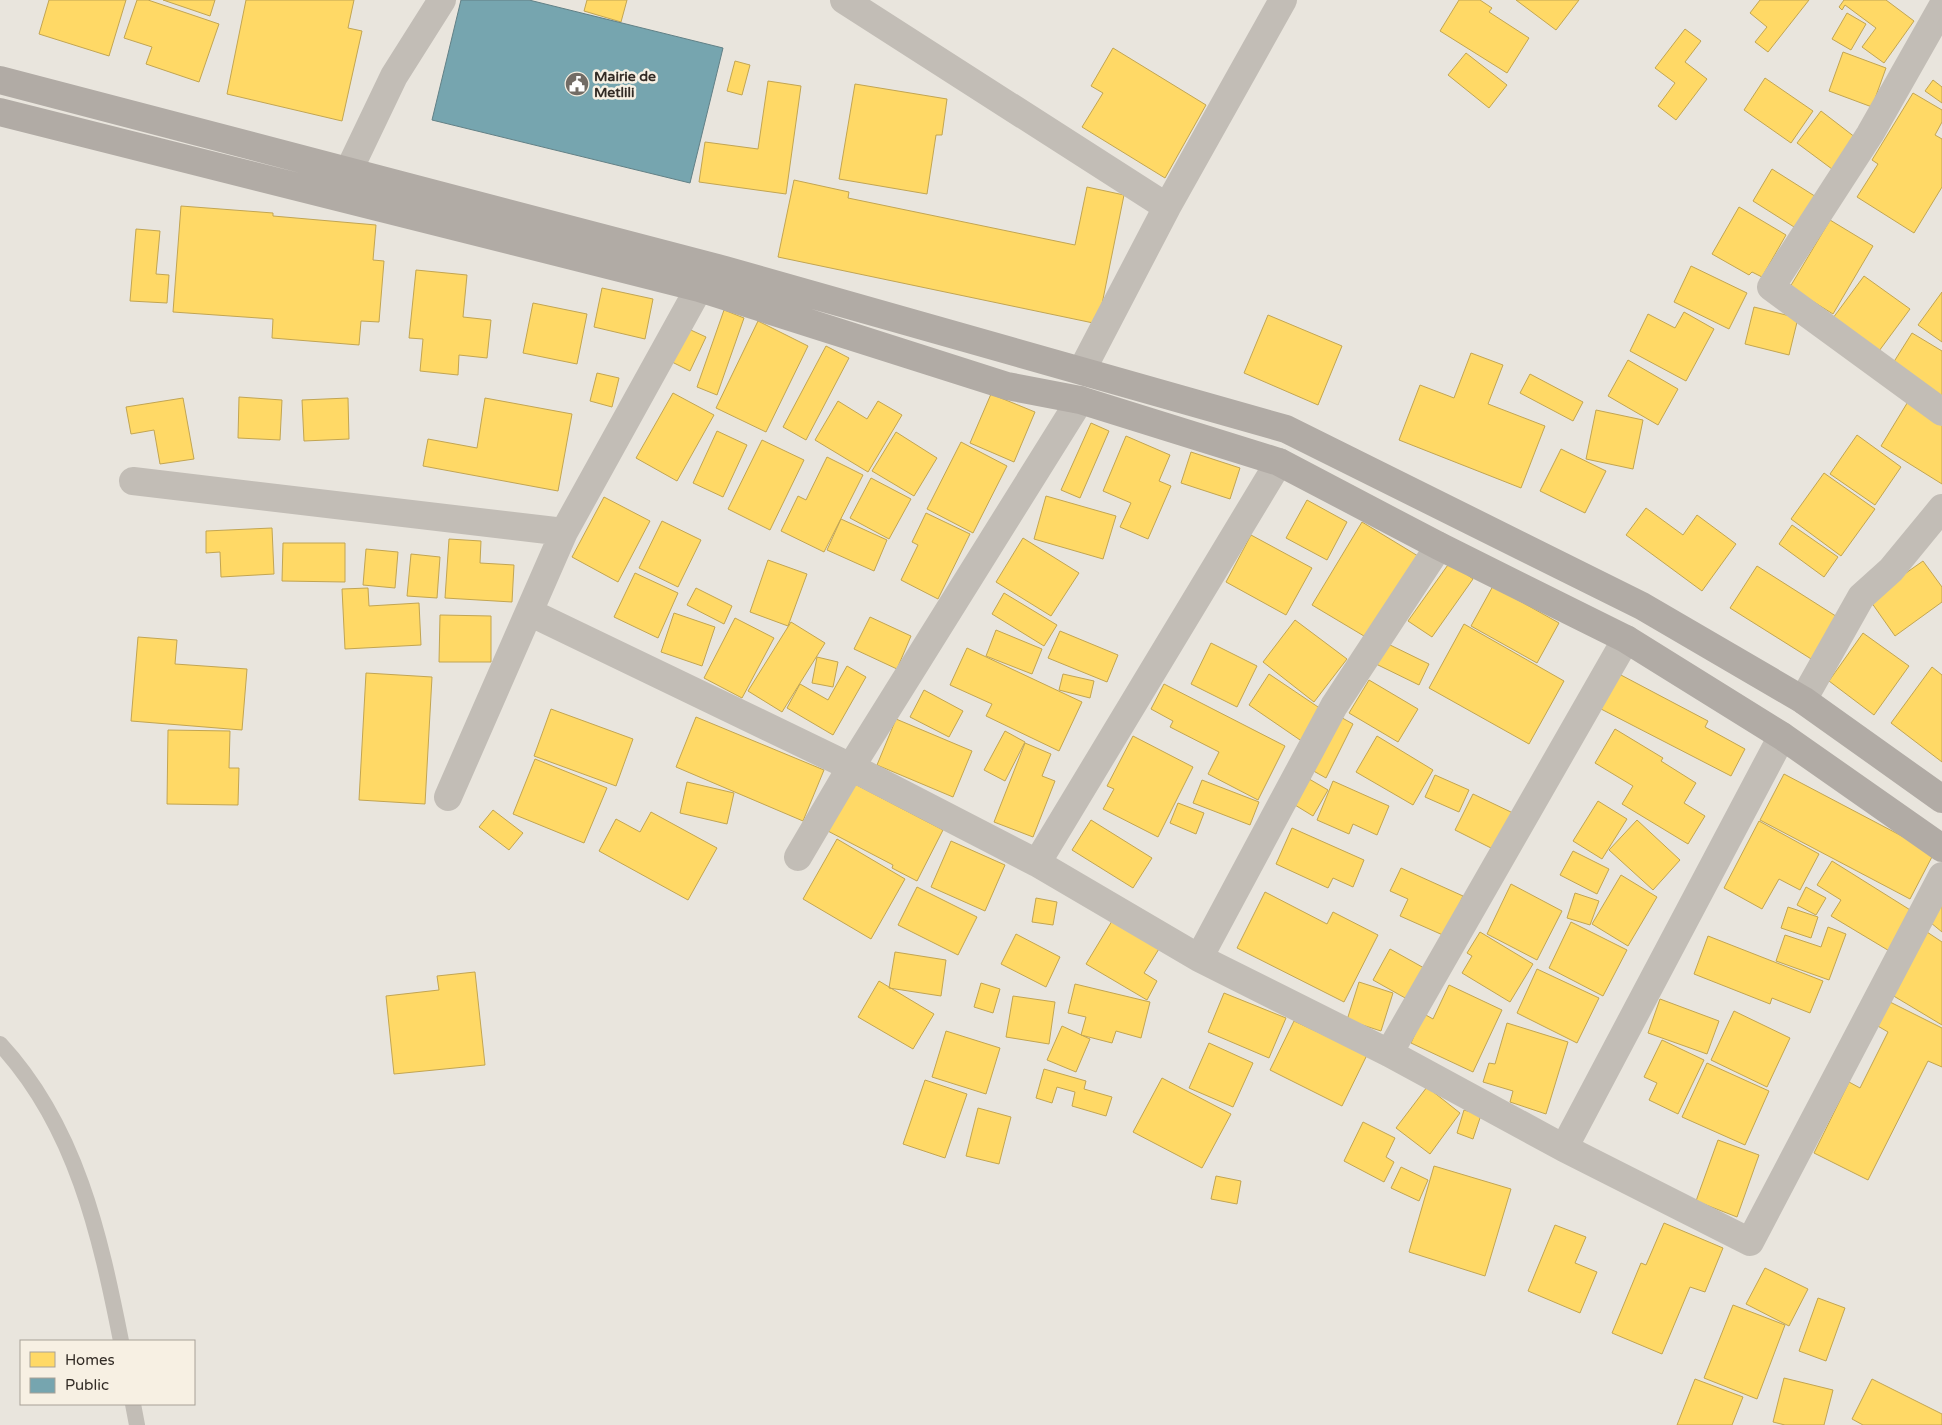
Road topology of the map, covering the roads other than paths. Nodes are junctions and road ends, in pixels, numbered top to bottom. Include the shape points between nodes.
1 (442, 0) edge
2 (844, 0) edge
3 (1284, 0) edge
4 (1942, 7) edge
5 (0, 80) edge
6 (0, 112) edge
7 (342, 185) junction
8 (1167, 207) junction
9 (699, 288) junction
10 (1082, 370) junction
11 (1080, 400) junction
12 (1942, 412) edge
13 (1279, 462) junction
14 (133, 480) dead end
15 (1942, 508) edge
16 (564, 532) junction
17 (1440, 546) junction
18 (529, 612) junction
19 (1626, 639) junction
20 (1803, 700) junction
21 (1782, 736) junction
22 (851, 767) junction
23 (448, 797) dead end
24 (1942, 799) edge
25 (1942, 848) edge
26 (798, 857) dead end
27 (1037, 863) junction
28 (1942, 876) edge
29 (1199, 958) junction
30 (0, 1044) edge
31 (1389, 1053) junction
32 (1564, 1148) junction
33 (121, 1340) edge
34 (133, 1405) edge
35 (137, 1425) edge

1 - 7 street via 394,76
2 - 8 street
3 - 8 street
4 - 12 street via 1870,134 1771,287
5 - 7 main road
6 - 7 main road
7 - 9 main road
7 - 10 main road via 725,270
8 - 10 street
9 - 11 main road via 1007,386
9 - 16 street
10 - 20 main road via 1286,429 1642,606
11 - 13 main road
11 - 22 street
13 - 17 main road
13 - 27 street
14 - 16 street
15 - 20 street via 1891,570 1861,597
16 - 18 street
17 - 19 main road
17 - 29 street via 1334,706
18 - 22 street
18 - 23 street
19 - 21 main road
19 - 31 street
20 - 24 main road
21 - 25 main road
21 - 32 street
22 - 26 street
22 - 27 street
27 - 29 street
28 - 32 street via 1750,1242
29 - 31 street
30 - 33 lane via 23,1068 72,1155 104,1256
31 - 32 street
34 - 35 lane

